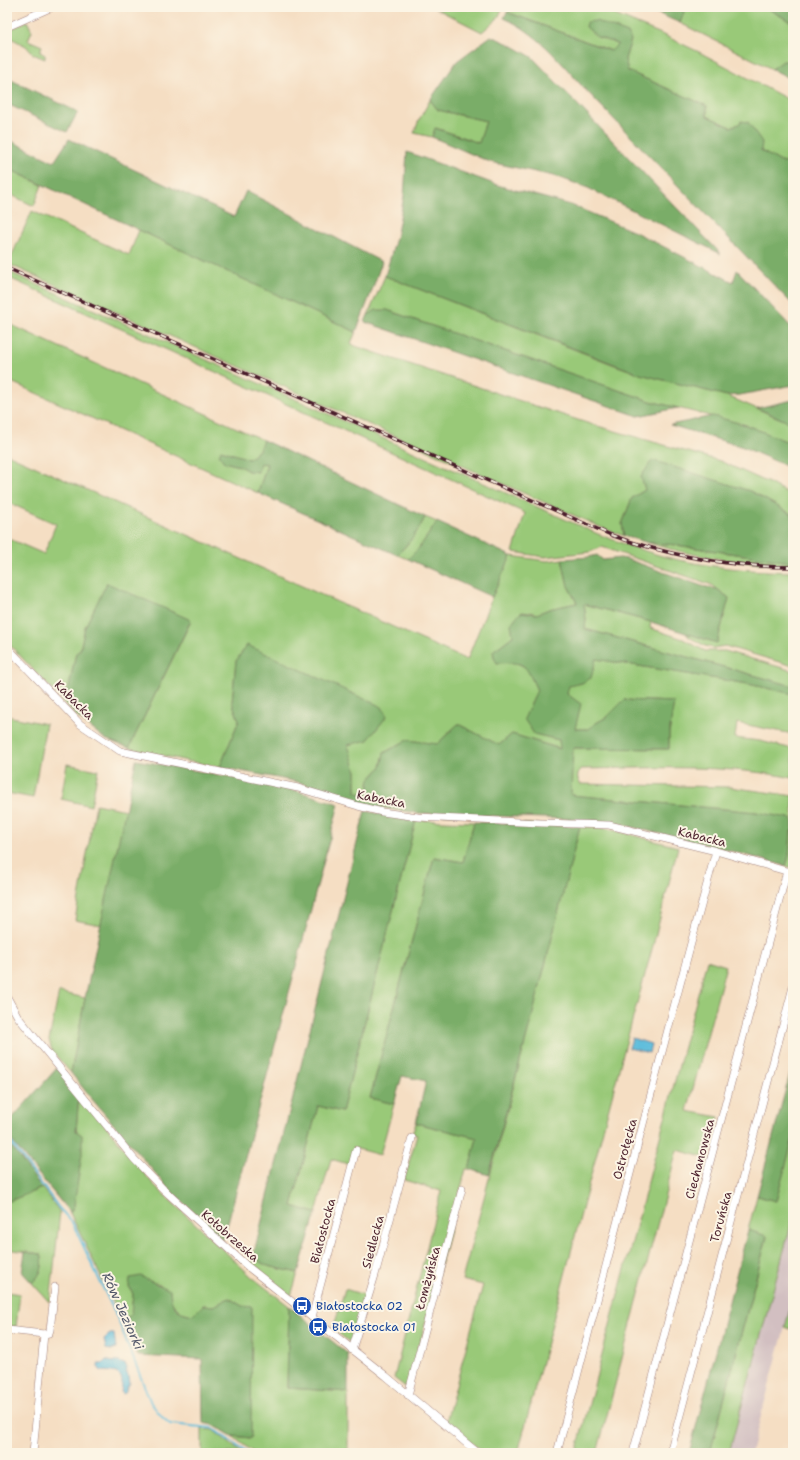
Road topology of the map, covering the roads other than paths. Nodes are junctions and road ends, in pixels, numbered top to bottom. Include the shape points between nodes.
1 (52, 7) edge
2 (7, 26) edge
3 (7, 647) edge
4 (716, 851) junction
5 (790, 872) edge
6 (793, 987) edge
7 (7, 997) edge
8 (412, 1138) dead end
9 (356, 1150) dead end
10 (462, 1189) dead end
11 (55, 1287) dead end
12 (312, 1317) junction
13 (7, 1330) edge
14 (44, 1334) junction
15 (352, 1350) junction
16 (408, 1395) junction
17 (33, 1453) edge
18 (478, 1453) edge
19 (557, 1453) edge
20 (633, 1453) edge
21 (670, 1453) edge

1 - 2 street
3 - 4 street, Kabacka via 80,724 120,751 298,788 382,812 425,817 609,825
4 - 5 street, Kabacka
4 - 19 street, Ostrołęcka
5 - 20 street, Ciechanowska
6 - 21 street, Toruńska
7 - 12 street, Kołobrzeska via 18,1017 134,1159 247,1266
8 - 15 street, Siedlecka
9 - 12 street, Białostocka
10 - 16 street, Łomżyńska
11 - 14 street via 50,1330
12 - 15 street, Kołobrzeska
13 - 14 street
14 - 17 street
15 - 16 street, Kołobrzeska
16 - 18 street, Kołobrzeska

